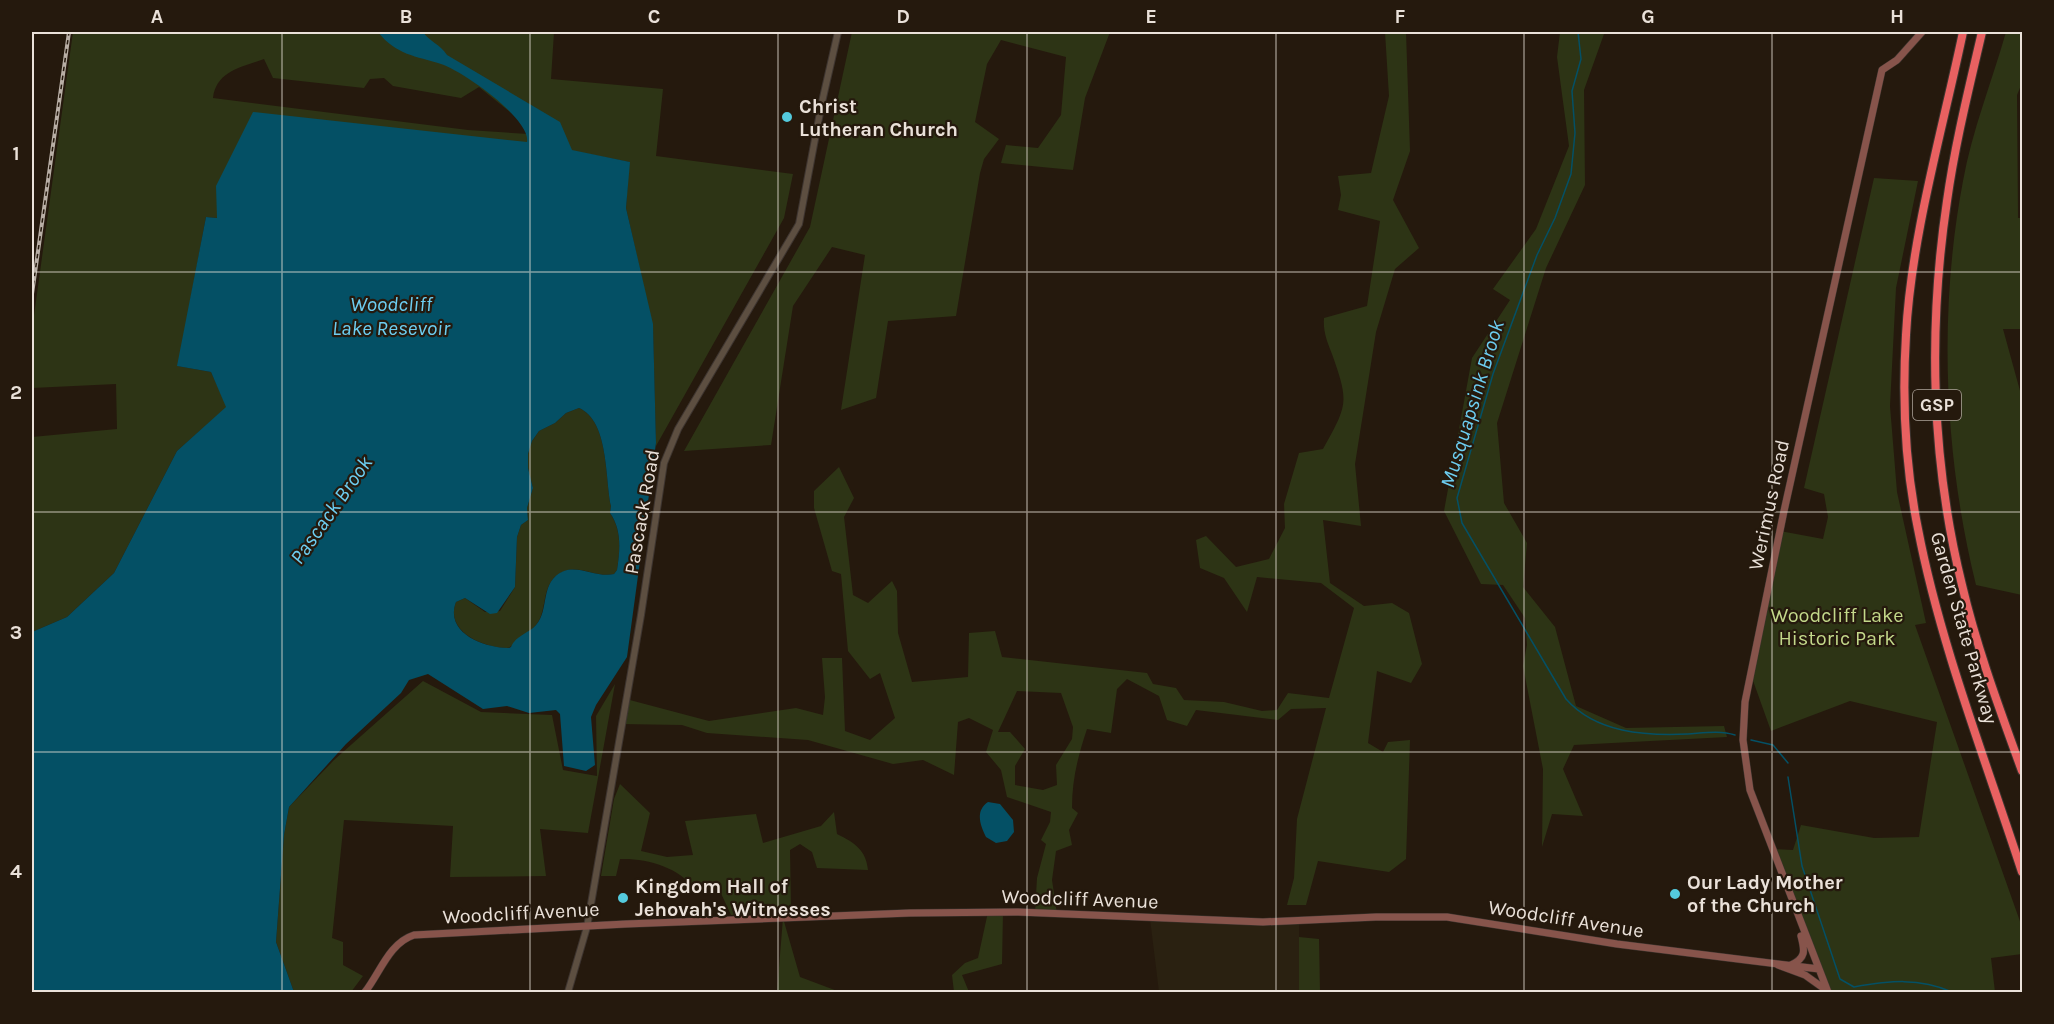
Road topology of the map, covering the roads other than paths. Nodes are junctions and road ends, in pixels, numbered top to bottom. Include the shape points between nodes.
1 (838, 32) edge
2 (1922, 32) edge
3 (1963, 32) edge
4 (1982, 32) edge
5 (2022, 771) edge
6 (2022, 873) edge
7 (1798, 919) junction
8 (587, 927) junction
9 (1776, 964) junction
10 (1790, 965) junction
11 (1819, 969) junction
12 (1828, 992) edge
13 (365, 993) edge
14 (568, 993) edge

1 - 8 street, Pascack Road via 799,224 678,429 664,463
2 - 7 main road, Werimus Road via 1882,70 1742,720 1750,790
3 - 6 highway, Garden State Parkway / GSP via 1909,300 1905,431 1916,517 1932,592
4 - 5 highway, Garden State Parkway / GSP via 1943,232 1936,393 1944,490 1962,586
7 - 10 main road via 1804,954
7 - 11 main road, Werimus Road
8 - 9 main road, Woodcliff Avenue via 988,912 1252,922 1447,917
8 - 13 main road, Woodcliff Avenue via 406,938 394,948
8 - 14 street, Pascack Road
9 - 10 main road, Woodcliff Avenue
9 - 12 main road via 1805,975
10 - 11 main road, Woodcliff Avenue
11 - 12 main road, Werimus Road

